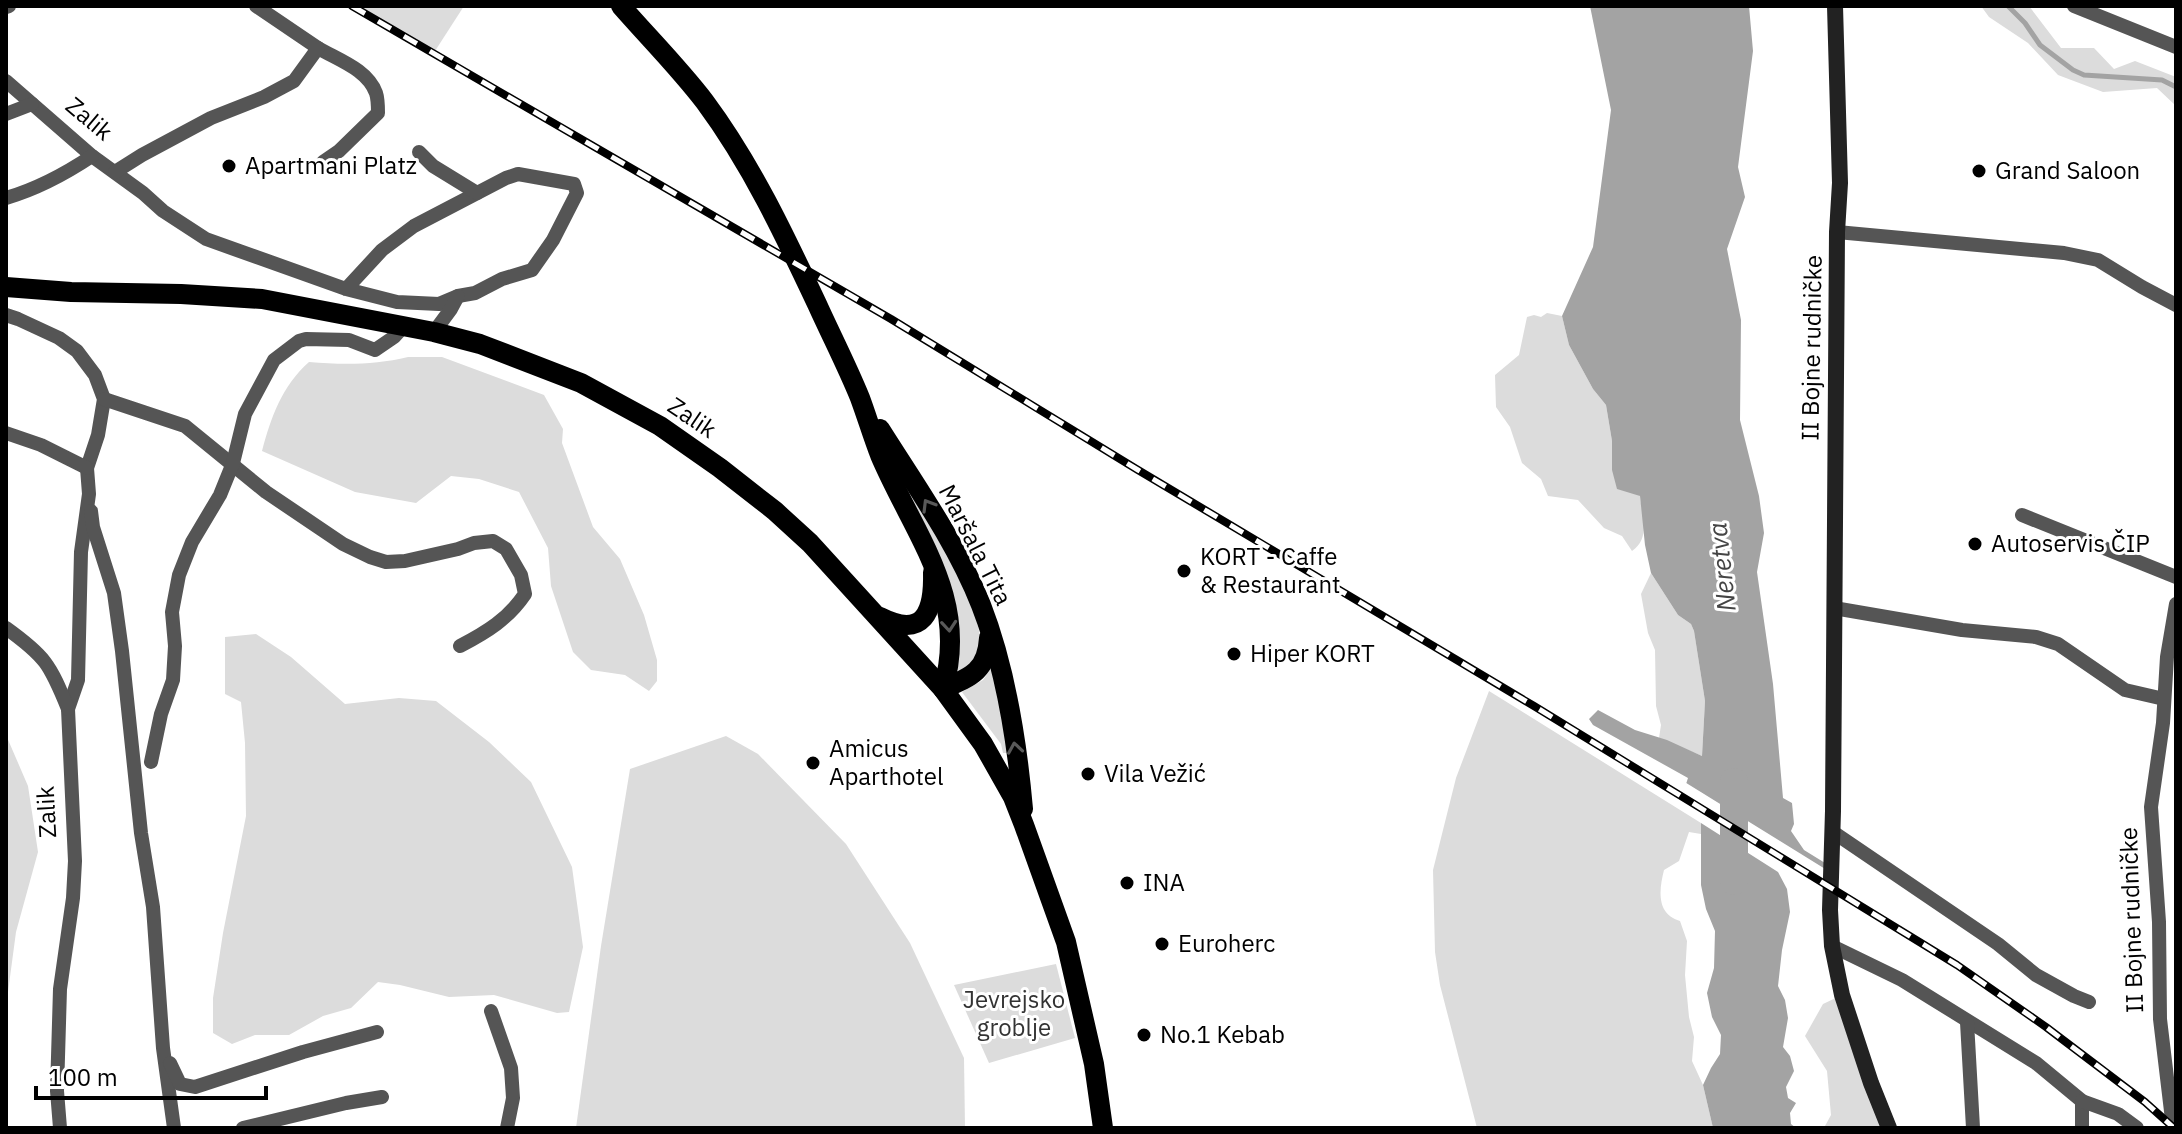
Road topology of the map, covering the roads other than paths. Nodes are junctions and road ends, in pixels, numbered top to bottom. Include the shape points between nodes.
1 (256, 6) edge
2 (621, 6) edge
3 (1835, 6) edge
4 (2074, 6) edge
5 (2176, 47) edge
6 (318, 48) junction
7 (6, 81) edge
8 (32, 104) junction
9 (6, 114) edge
10 (419, 152) dead end
11 (92, 156) junction
12 (323, 162) dead end
13 (115, 172) junction
14 (477, 193) junction
15 (6, 198) edge
16 (1837, 232) junction
17 (6, 287) edge
18 (346, 289) junction
19 (458, 296) junction
20 (2176, 305) edge
21 (6, 315) edge
22 (404, 326) junction
23 (434, 332) junction
24 (860, 397) junction
25 (104, 399) junction
26 (6, 433) edge
27 (233, 463) junction
28 (87, 468) junction
29 (89, 494) junction
30 (2022, 515) dead end
31 (933, 564) junction
32 (2176, 577) edge
33 (2176, 604) edge
34 (1834, 608) junction
35 (877, 616) junction
36 (6, 628) edge
37 (990, 631) junction
38 (460, 646) dead end
39 (943, 689) junction
40 (2168, 707) edge
41 (68, 709) junction
42 (151, 762) dead end
43 (1024, 825) junction
44 (1833, 832) junction
45 (1832, 946) junction
46 (2089, 1002) dead end
47 (491, 1011) dead end
48 (1967, 1022) junction
49 (377, 1032) dead end
50 (163, 1048) junction
51 (382, 1097) dead end
52 (2082, 1101) junction
53 (60, 1128) edge
54 (174, 1128) edge
55 (243, 1128) edge
56 (507, 1128) edge
57 (1103, 1128) edge
58 (1889, 1128) edge
59 (1973, 1128) edge
60 (2082, 1128) edge
61 (2137, 1128) edge
62 (2173, 1128) edge

1 - 6 street
2 - 24 main road, Maršala Tita via 706,104 761,189
3 - 16 street, II Bojne rudničke
4 - 5 street
6 - 12 street via 368,79 377,93 378,113
6 - 13 street, Zalik via 294,81 211,118
7 - 8 street, Zalik
8 - 9 street, Zalik
8 - 11 street, Zalik
10 - 14 street
11 - 13 street, Zalik
11 - 15 street via 64,175
13 - 18 street, Zalik via 206,239
14 - 18 street, Zalik via 392,242
14 - 19 street, Zalik via 518,174 574,184 577,193 532,270
16 - 20 street, II Bojne rudničke via 2098,260
16 - 34 street, II Bojne rudničke
17 - 22 main road, Zalik via 262,299
18 - 19 street, Zalik via 421,304
19 - 23 street
21 - 25 street via 77,351
22 - 23 main road, Zalik
22 - 27 street via 375,350 349,340 306,339 274,360 245,414
23 - 35 main road, Zalik via 581,383 660,426 795,529
24 - 31 main road, Maršala Tita via 879,453
37 -> 24 main road, Maršala Tita via 948,539
25 - 27 street via 185,426
25 - 28 street
26 - 28 street
27 - 38 street via 343,544 386,562 474,543 493,541 506,549 525,594 512,612
27 - 42 street via 179,575 172,612 173,680
28 - 29 street, Zalik
29 - 41 street, Zalik via 81,552 78,680
29 - 50 street, Zalik via 93,527 114,593 122,651 153,907
30 - 32 street
31 - 35 main road via 931,598 921,620 903,627
31 -> 39 main road, Maršala Tita via 950,623 951,655
33 - 40 street, II Bojne rudničke via 2167,657
34 - 40 street via 2036,637 2058,644 2125,690
34 - 44 street, II Bojne rudničke
35 - 39 main road, Zalik
36 - 41 street via 43,657
37 - 39 main road via 982,666
43 -> 37 main road, Maršala Tita via 1011,721
39 - 43 main road, Zalik via 983,744
40 - 62 street, II Bojne rudničke via 2151,807 2160,1019
41 - 53 street, Zalik via 75,861 60,989
43 - 57 main road via 1073,970
44 - 45 street, II Bojne rudničke
44 - 46 street via 2036,975
45 - 48 street via 1902,980
45 - 58 street, II Bojne rudničke via 1842,995
47 - 56 street via 511,1068
48 - 52 street via 2036,1063
48 - 59 street
49 - 50 street, Zalik via 195,1087 180,1084
50 - 54 street, Zalik
51 - 55 street
52 - 60 street
52 - 61 street via 2118,1114

